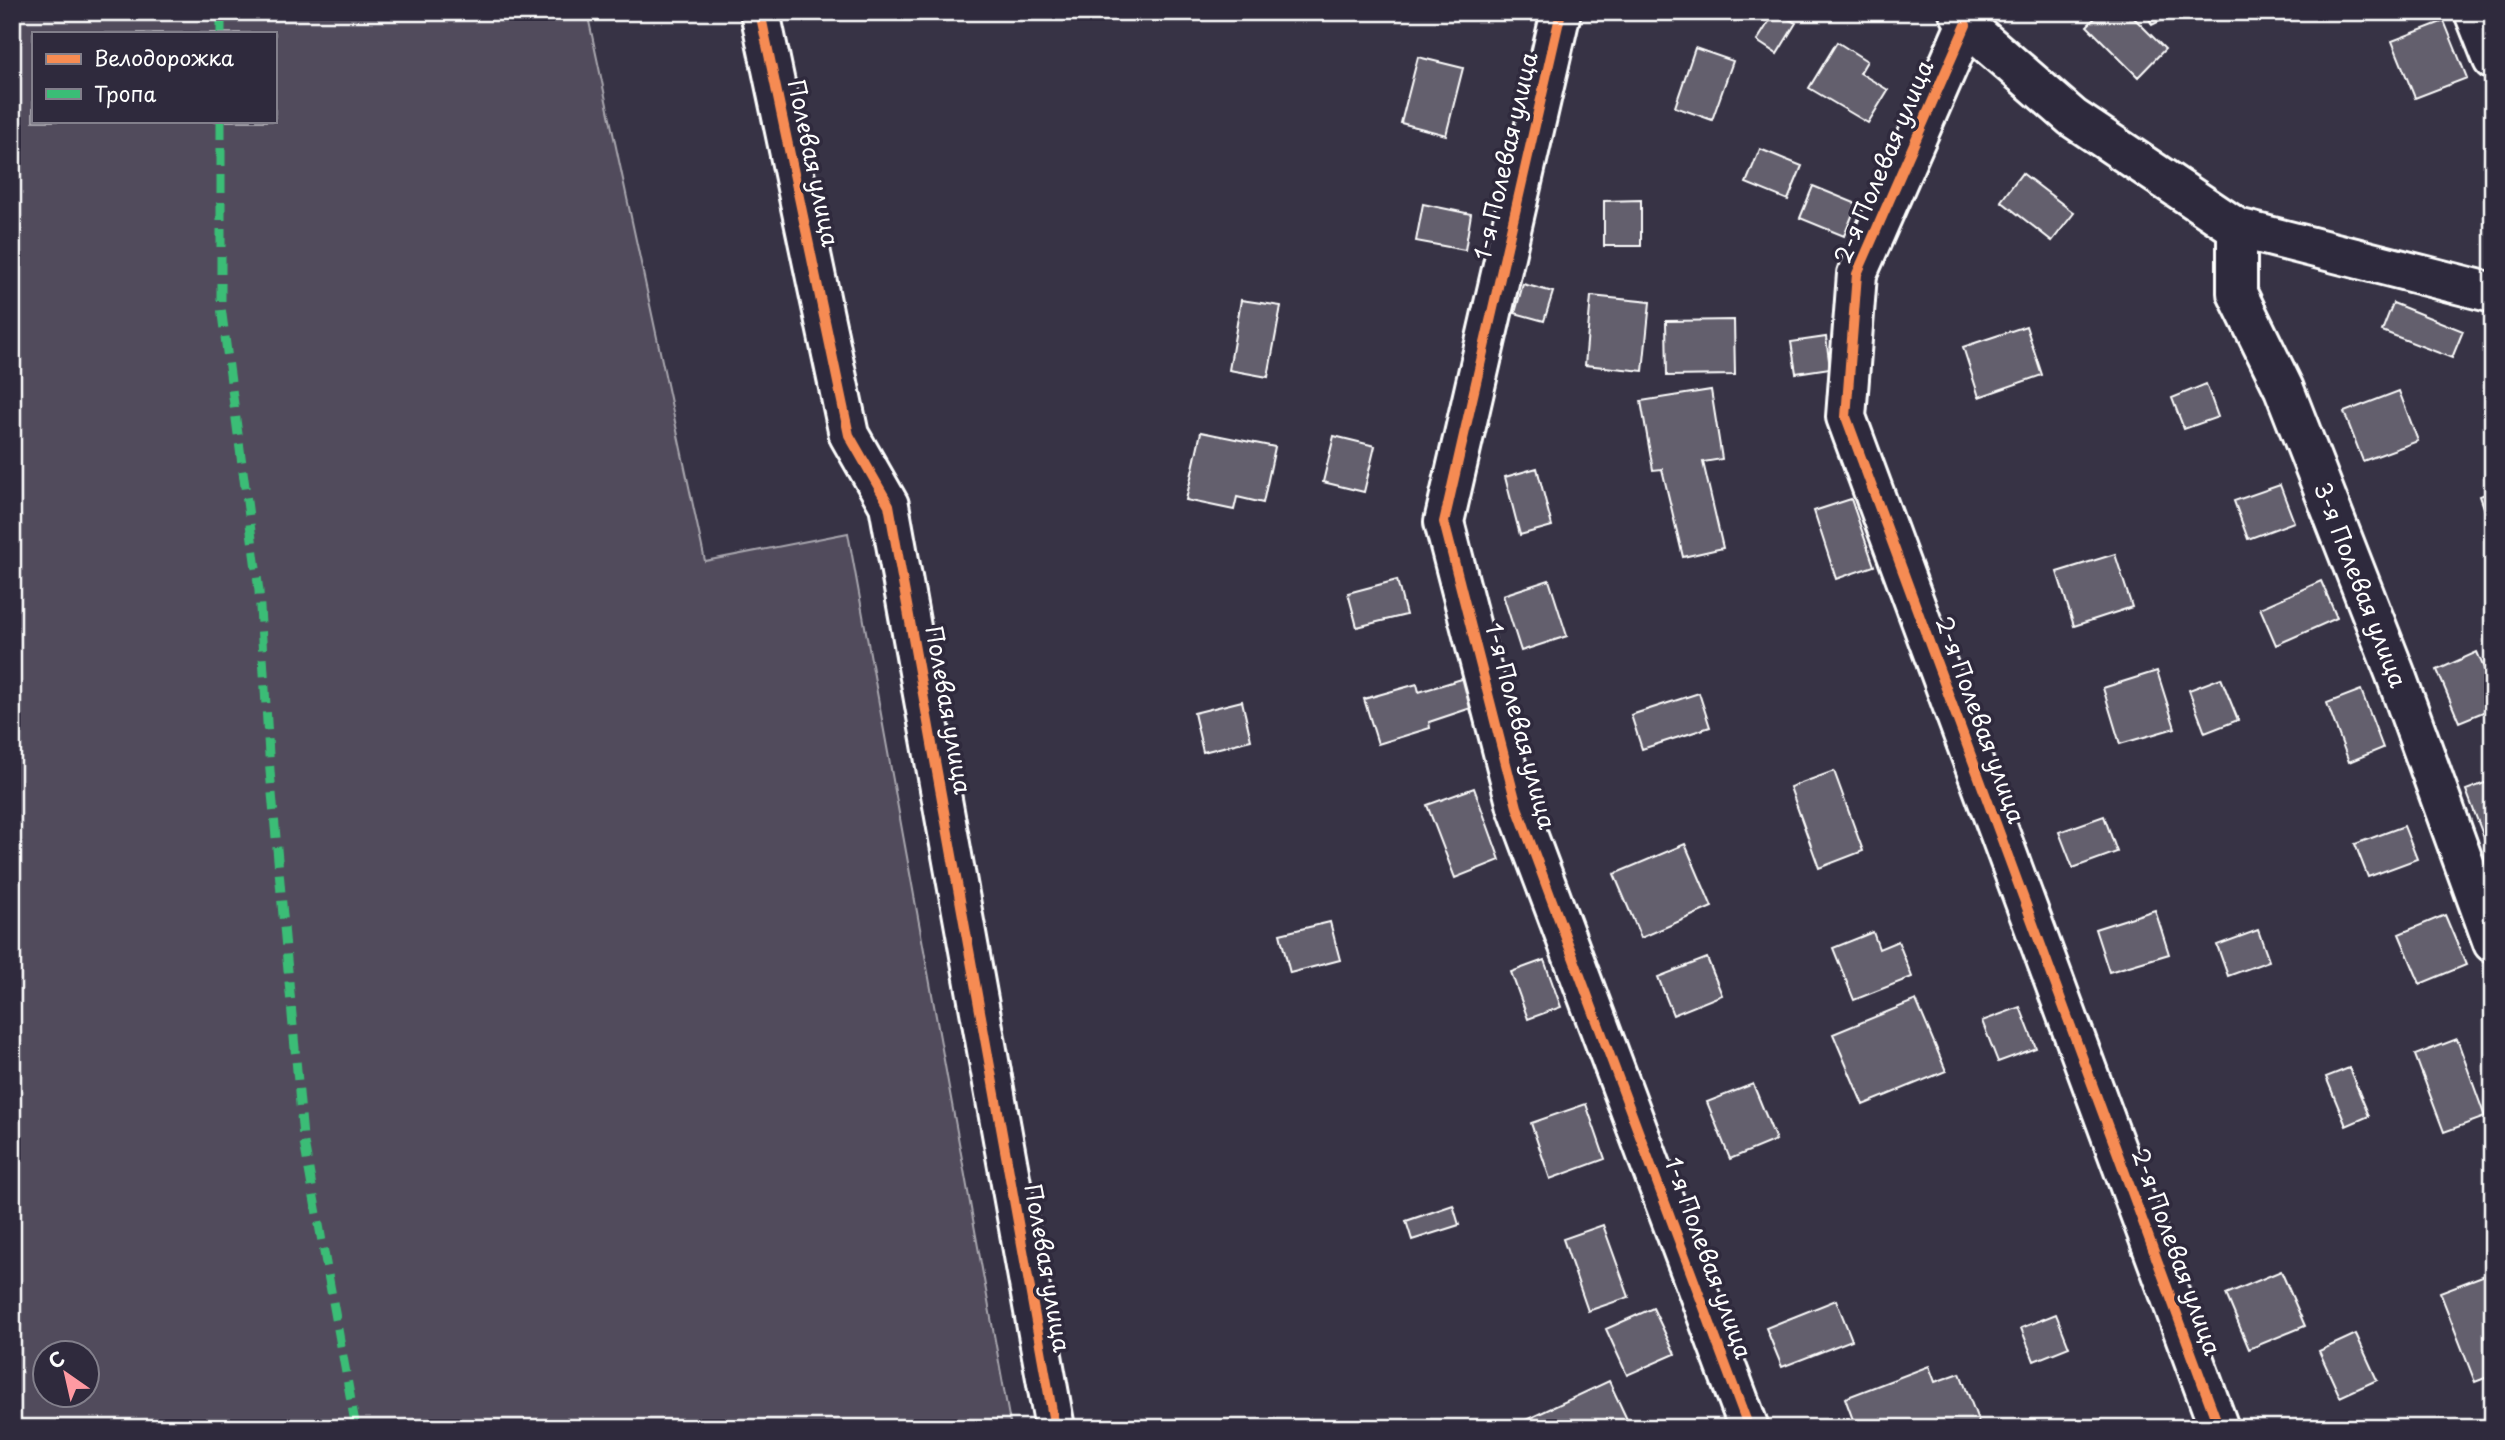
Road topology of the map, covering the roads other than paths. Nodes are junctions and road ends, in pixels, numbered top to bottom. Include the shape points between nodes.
1 (761, 12) edge
2 (1561, 12) edge
3 (2474, 12) edge
4 (1962, 19) edge
5 (2493, 60) edge
6 (2237, 228) junction
7 (2493, 293) edge
8 (2493, 943) edge
9 (1055, 1428) edge
10 (1749, 1428) edge
11 (2219, 1428) edge

1 - 9 street, Полевая улица via 849,435 889,505
2 - 10 street, 1-я Полевая улица via 1444,522 1517,807
3 - 5 street
4 - 6 street via 2073,118
4 - 11 street, 2-я Полевая улица via 1857,274 1846,417
6 - 7 street
6 - 8 street, 3-я Полевая улица via 2237,293 2284,389 2395,673

